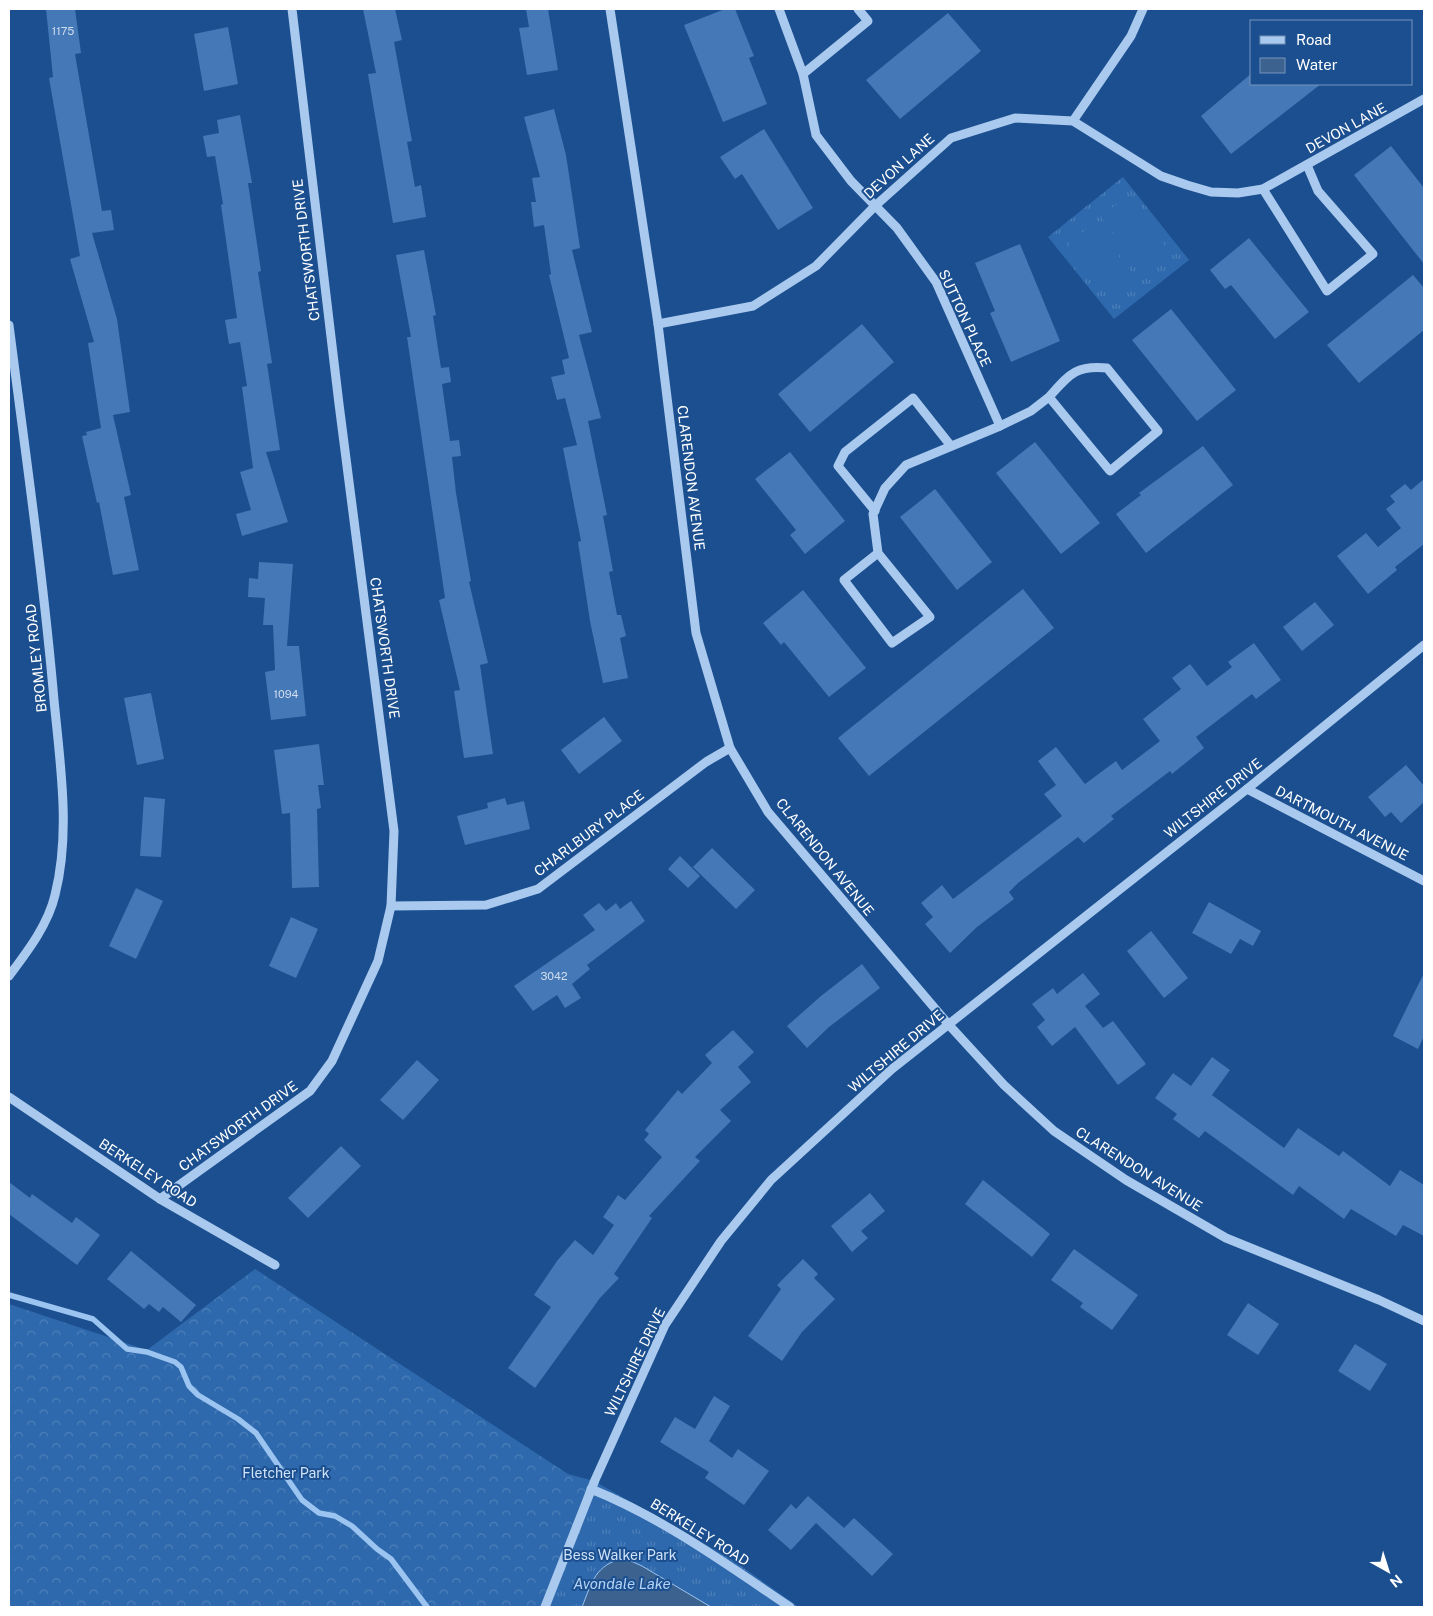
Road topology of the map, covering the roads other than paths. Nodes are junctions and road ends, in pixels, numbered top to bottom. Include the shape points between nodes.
1 (292, 9) edge
2 (610, 9) edge
3 (779, 9) edge
4 (858, 9) edge
5 (1143, 9) edge
6 (803, 74) junction
7 (1424, 99) edge
8 (1073, 121) junction
9 (1307, 165) junction
10 (1263, 189) junction
11 (875, 206) junction
12 (658, 324) junction
13 (9, 325) edge
14 (1050, 397) junction
15 (1000, 426) junction
16 (952, 446) junction
17 (875, 511) junction
18 (878, 553) junction
19 (1424, 645) edge
20 (730, 748) junction
21 (1247, 789) junction
22 (1424, 881) edge
23 (391, 906) junction
24 (9, 976) edge
25 (948, 1025) junction
26 (9, 1097) edge
27 (160, 1199) junction
28 (275, 1265) dead end
29 (1424, 1321) edge
30 (591, 1489) junction
31 (545, 1607) edge
32 (790, 1607) edge

1 - 23 street, CHATSWORTH DRIVE via 337,394 394,831
2 - 12 street, CLARENDON AVENUE
3 - 6 street, SUTTON PLACE
4 - 6 street via 868,21
5 - 8 street via 1131,36
6 - 11 street, SUTTON PLACE via 816,135
7 - 9 street, DEVON LANE
8 - 10 street, DEVON LANE via 1161,176 1211,192 1238,193
8 - 11 street, DEVON LANE via 1015,118 951,138
9 - 10 street, DEVON LANE
9 - 10 street, DEVON LANE via 1318,191 1373,254 1327,291
11 - 12 street, DEVON LANE via 816,266 753,306
11 - 15 street, SUTTON PLACE via 897,228 936,282
12 - 20 street, CLARENDON AVENUE via 696,633
13 - 24 street, BROMLEY ROAD via 47,621 62,785 62,857 55,897 34,942
14 - 14 street via 1110,471 1158,431 1107,368 1090,366 1071,373
14 - 15 street via 1031,411
15 - 16 street
16 - 17 street via 906,465 885,488
16 - 17 street via 913,398 845,452 838,466
17 - 18 street
18 - 18 street via 844,580 892,643 930,616
19 - 21 street, WILTSHIRE DRIVE
20 - 23 street, CHARLBURY PLACE via 706,762 538,889 486,904
20 - 25 street, CLARENDON AVENUE via 768,812
21 - 22 street, DARTMOUTH AVENUE
21 - 25 street, WILTSHIRE DRIVE
23 - 27 street, CHATSWORTH DRIVE via 378,961 332,1060 310,1091
25 - 29 street, CLARENDON AVENUE via 1054,1131 1126,1180 1226,1238
25 - 30 street, WILTSHIRE DRIVE via 892,1069 771,1180 721,1241 665,1325
26 - 27 street, BERKELEY ROAD
27 - 28 street, BERKELEY ROAD
30 - 31 street, WILTSHIRE DRIVE
30 - 32 street, BERKELEY ROAD via 626,1503 695,1543

